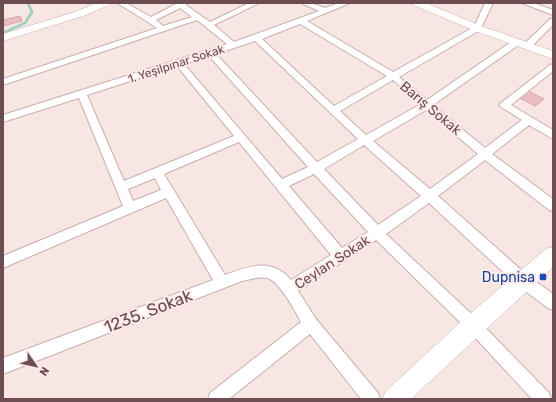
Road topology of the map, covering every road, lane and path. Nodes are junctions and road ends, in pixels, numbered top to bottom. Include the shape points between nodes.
1 (105, 3) edge
2 (122, 3) edge
3 (255, 3) edge
4 (304, 3) edge
5 (346, 3) edge
6 (417, 3) edge
7 (489, 3) edge
8 (526, 3) edge
9 (182, 4) edge
10 (325, 11) junction
11 (553, 13) edge
12 (199, 17) junction
13 (151, 20) junction
14 (301, 21) junction
15 (553, 21) edge
16 (209, 25) junction
17 (477, 28) junction
18 (162, 29) junction
19 (3, 38) edge
20 (256, 38) junction
21 (522, 44) junction
22 (234, 46) junction
23 (211, 53) junction
24 (553, 55) edge
25 (179, 63) junction
26 (553, 67) edge
27 (393, 76) junction
28 (3, 82) edge
29 (82, 95) junction
30 (427, 104) junction
31 (334, 110) junction
32 (3, 119) edge
33 (529, 120) junction
34 (553, 135) edge
35 (240, 137) junction
36 (366, 141) junction
37 (485, 154) junction
38 (316, 168) junction
39 (157, 172) junction
40 (280, 185) junction
41 (121, 187) junction
42 (168, 192) junction
43 (430, 196) junction
44 (553, 206) edge
45 (130, 208) junction
46 (377, 233) junction
47 (553, 255) edge
48 (340, 256) junction
49 (3, 262) edge
50 (522, 280) junction
51 (222, 283) junction
52 (289, 289) junction
53 (553, 303) edge
54 (311, 324) junction
55 (473, 325) junction
56 (3, 366) edge
57 (216, 399) edge
58 (372, 399) edge
59 (394, 399) edge
60 (543, 399) edge

1 - 19 street
2 - 13 street
3 - 16 street
4 - 10 street
5 - 10 street, 1. Yeşilpınar Sokak
6 - 17 street
7 - 17 street
8 - 11 street
9 - 12 street
9 - 13 street
10 - 14 street, 1. Yeşilpınar Sokak
12 - 16 street
12 - 18 street
13 - 18 street
14 - 20 street, 1. Yeşilpınar Sokak
14 - 27 street, Barış Sokak
15 - 21 street
16 - 22 street
17 - 21 street
17 - 27 street
18 - 28 street
20 - 22 street, 1. Yeşilpınar Sokak
20 - 31 street
21 - 24 street
21 - 30 street
22 - 23 street, 1. Yeşilpınar Sokak
23 - 25 street, 1. Yeşilpınar Sokak
23 - 38 street
25 - 29 street, 1. Yeşilpınar Sokak
25 - 35 street
26 - 33 street via 504,105
27 - 30 street, Barış Sokak
27 - 31 street
29 - 32 street, 1. Yeşilpınar Sokak
29 - 41 street
30 - 36 street
30 - 37 street, Barış Sokak
31 - 36 street
33 - 34 street
33 - 37 street, Ceylan Sokak
35 - 39 street
35 - 40 street
36 - 38 street
36 - 43 street
37 - 43 street, Ceylan Sokak
37 - 44 street, Barış Sokak
38 - 40 street
38 - 46 street
39 - 41 street
39 - 42 street
40 - 48 street
41 - 45 street
42 - 45 street
42 - 51 street
43 - 46 street, Ceylan Sokak
43 - 50 street
45 - 49 street
46 - 48 street, Ceylan Sokak
46 - 55 street
47 - 50 street
48 - 52 street, Ceylan Sokak
50 - 53 street
50 - 55 street
51 - 52 street, 1235. Sokak via 242,275 268,270 279,275
51 - 56 street, 1235. Sokak
52 - 54 street, Ceylan Sokak
54 - 57 street
54 - 58 street, Ceylan Sokak
55 - 59 street
55 - 60 street

